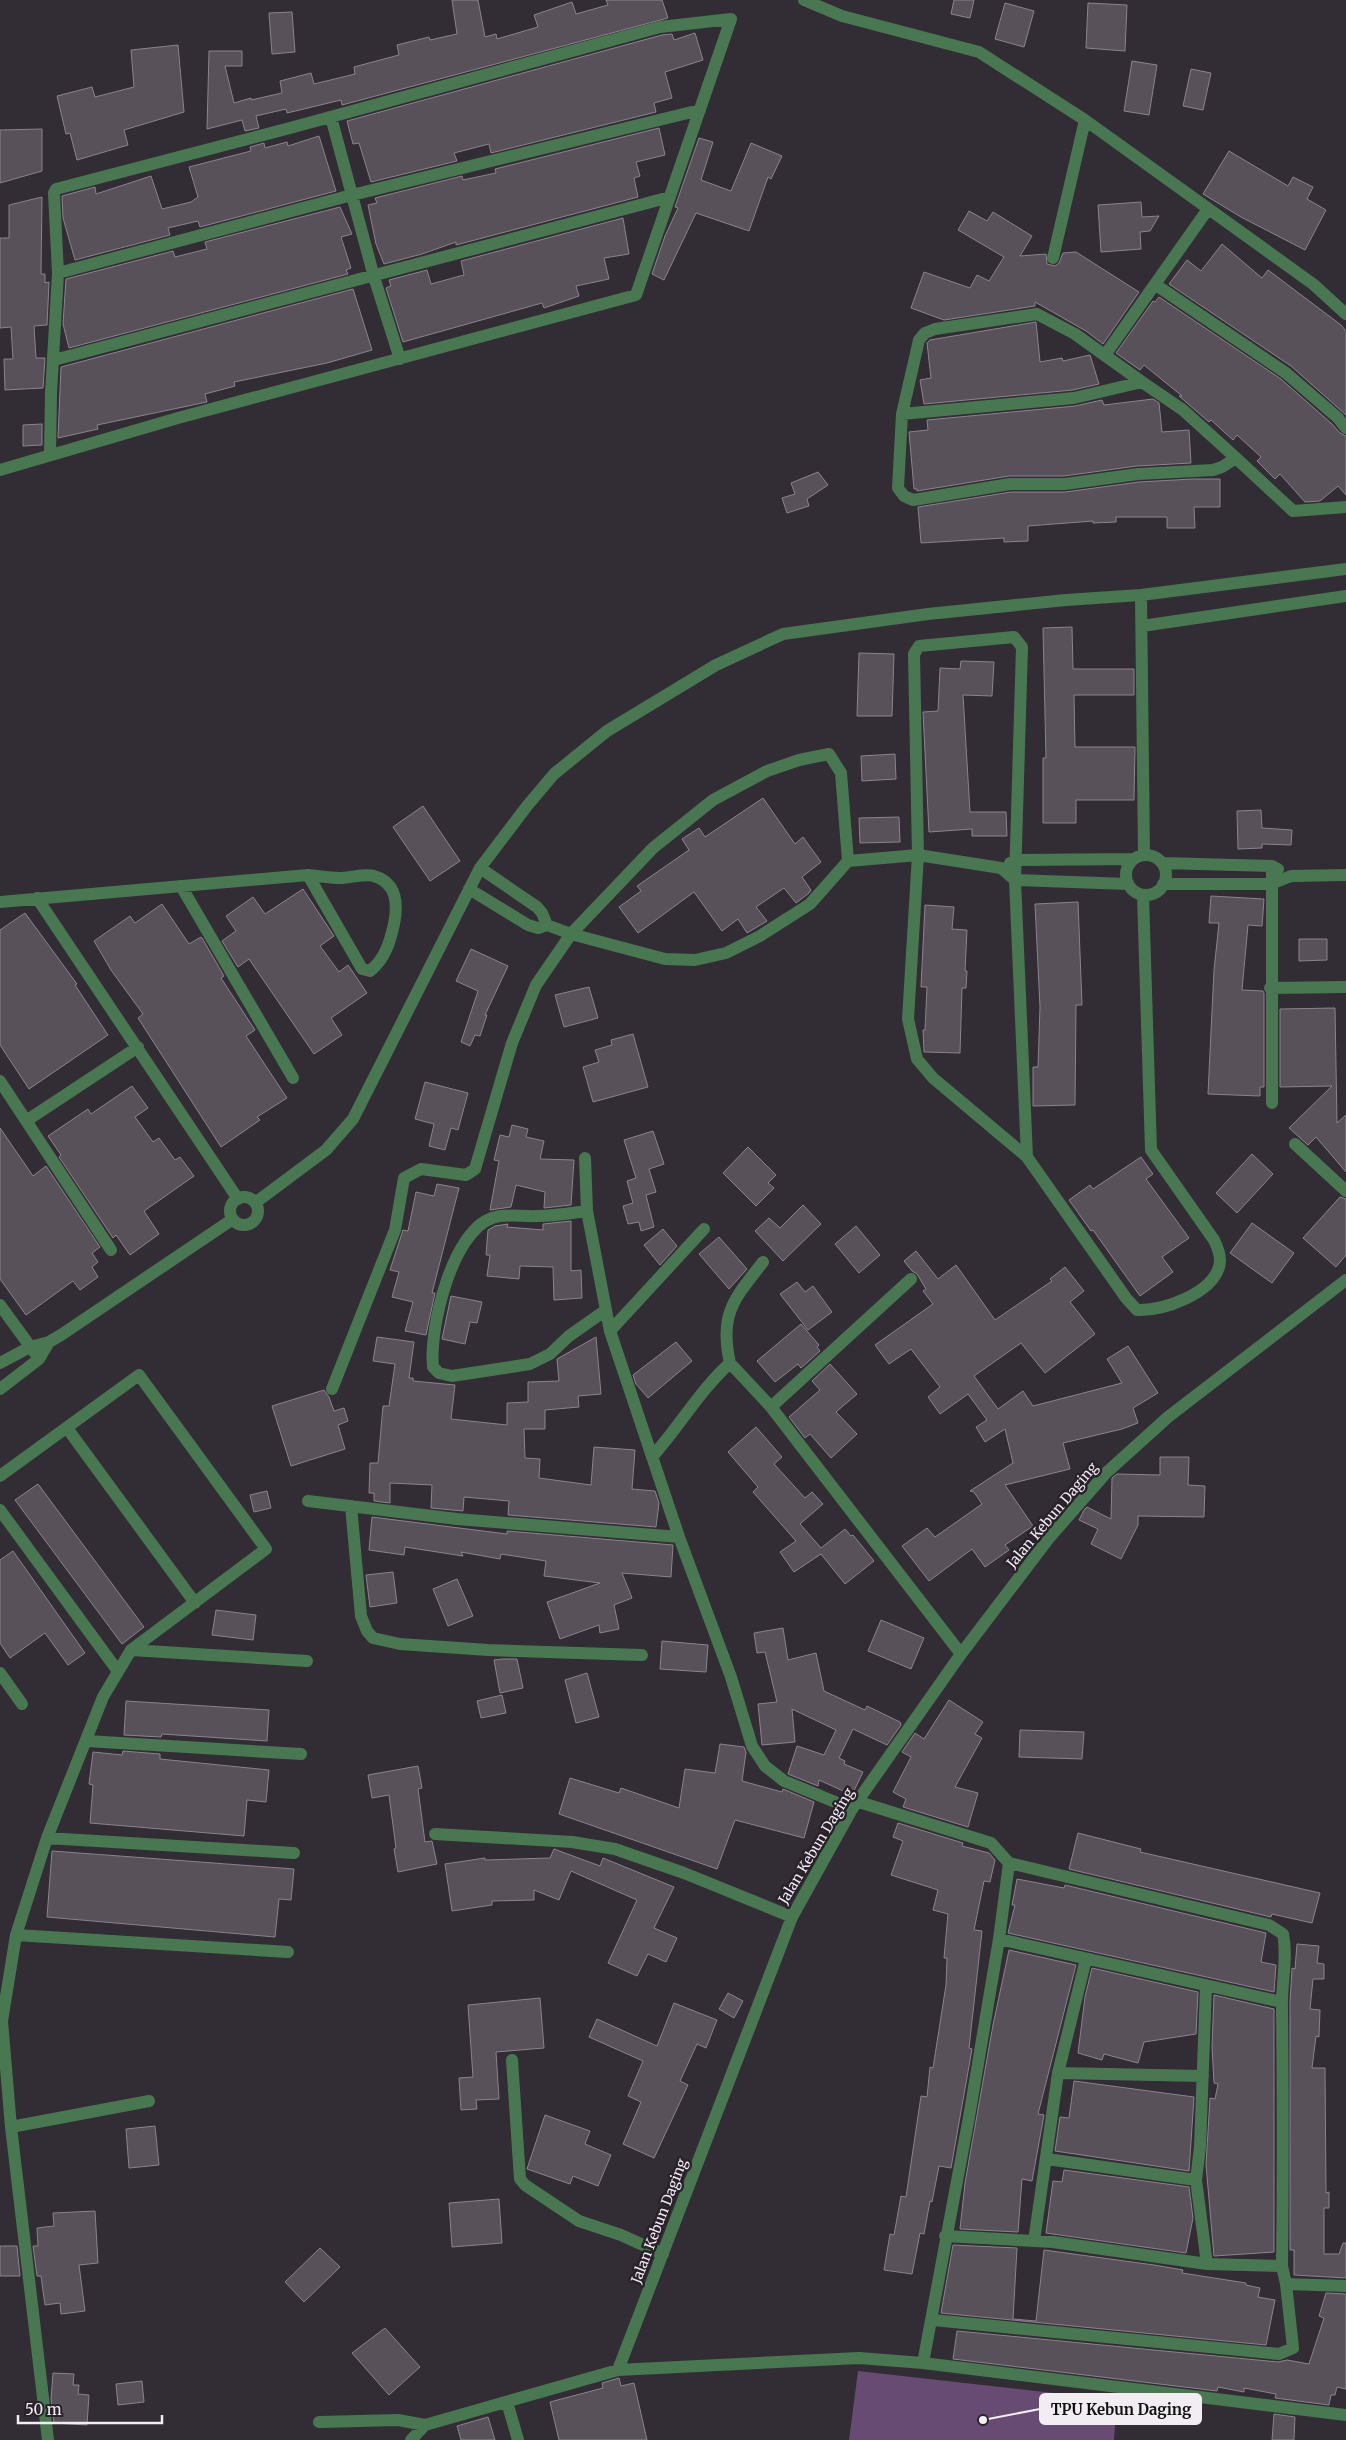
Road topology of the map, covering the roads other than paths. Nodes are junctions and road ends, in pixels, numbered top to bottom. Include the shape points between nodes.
1 (804, 0) edge
2 (700, 110) junction
3 (331, 117) junction
4 (1085, 120) junction
5 (352, 195) junction
6 (670, 197) junction
7 (1208, 209) junction
8 (1053, 258) dead end
9 (58, 273) junction
10 (374, 277) junction
11 (1156, 284) junction
12 (1346, 313) edge
13 (1105, 355) junction
14 (400, 359) junction
15 (54, 360) junction
16 (1142, 382) junction
17 (902, 414) junction
18 (1346, 428) edge
19 (50, 454) junction
20 (1236, 458) junction
21 (0, 470) edge
22 (1346, 507) edge
23 (1346, 569) edge
24 (1141, 595) junction
25 (1346, 596) edge
26 (1142, 626) junction
27 (918, 855) junction
28 (1139, 857) junction
29 (848, 860) junction
30 (1016, 860) junction
31 (1162, 863) junction
32 (1272, 866) junction
33 (480, 868) junction
34 (1001, 868) junction
35 (308, 875) junction
36 (1346, 875) edge
37 (1291, 876) junction
38 (1015, 880) junction
39 (1128, 884) junction
40 (1163, 884) junction
41 (1271, 884) junction
42 (181, 886) junction
43 (469, 889) junction
44 (1143, 895) junction
45 (37, 898) junction
46 (0, 902) edge
47 (547, 925) junction
48 (572, 934) junction
49 (1346, 987) edge
50 (1270, 988) junction
51 (138, 1047) junction
52 (293, 1078) dead end
53 (0, 1081) edge
54 (1272, 1103) dead end
55 (26, 1121) junction
56 (1294, 1144) dead end
57 (1027, 1157) junction
58 (586, 1158) dead end
59 (1346, 1191) edge
60 (238, 1199) junction
61 (255, 1203) junction
62 (587, 1211) junction
63 (233, 1219) junction
64 (704, 1229) dead end
65 (111, 1250) dead end
66 (763, 1262) dead end
67 (911, 1279) dead end
68 (1346, 1280) edge
69 (0, 1305) edge
70 (606, 1310) junction
71 (610, 1331) junction
72 (49, 1342) junction
73 (30, 1347) junction
74 (39, 1359) junction
75 (0, 1363) edge
76 (730, 1363) junction
77 (0, 1389) edge
78 (332, 1389) dead end
79 (771, 1407) junction
80 (67, 1428) junction
81 (652, 1457) junction
82 (0, 1476) edge
83 (308, 1501) dead end
84 (351, 1506) junction
85 (0, 1510) edge
86 (679, 1537) junction
87 (195, 1602) junction
88 (131, 1650) junction
89 (961, 1654) junction
90 (642, 1655) dead end
91 (307, 1661) dead end
92 (117, 1670) junction
93 (0, 1673) edge
94 (22, 1704) dead end
95 (86, 1741) junction
96 (301, 1754) dead end
97 (856, 1806) junction
98 (435, 1834) dead end
99 (47, 1838) junction
100 (294, 1853) dead end
101 (1009, 1863) junction
102 (792, 1917) junction
103 (16, 1935) junction
104 (999, 1939) junction
105 (288, 1952) dead end
106 (1086, 1959) junction
107 (1206, 1986) junction
108 (1282, 2002) junction
109 (512, 2060) dead end
110 (1058, 2073) junction
111 (1203, 2076) junction
112 (149, 2101) dead end
113 (11, 2127) junction
114 (1047, 2159) junction
115 (1196, 2180) junction
116 (945, 2236) junction
117 (1034, 2241) junction
118 (663, 2254) junction
119 (1207, 2264) junction
120 (1282, 2266) junction
121 (1286, 2284) junction
122 (1346, 2286) edge
123 (933, 2320) junction
124 (923, 2363) junction
125 (618, 2370) junction
126 (507, 2402) junction
127 (1346, 2415) edge
128 (319, 2422) dead end
129 (425, 2425) junction
130 (48, 2440) edge
131 (411, 2440) edge
132 (518, 2440) edge

1 - 4 street via 842,16 979,52
2 - 3 street via 731,19 660,27
2 - 5 street
2 - 6 street
3 - 5 street
3 - 9 street via 56,189
4 - 7 street
4 - 8 street
5 - 9 street
5 - 10 street
6 - 10 street
6 - 14 street via 636,295
7 - 11 street
7 - 12 street via 1313,284
9 - 15 street
10 - 14 street
10 - 15 street
11 - 13 street
11 - 18 street via 1286,373
13 - 16 street
13 - 17 street via 1038,314 935,329 919,340
14 - 19 street
15 - 19 street
16 - 17 street via 1074,398
16 - 20 street via 1183,410
17 - 20 street via 898,488 913,500 1010,484 1065,484 1138,474 1213,470
19 - 21 street
20 - 22 street via 1293,512
23 - 24 street
24 - 26 street
24 - 33 street via 928,614 783,634 716,665 607,732 554,774
25 - 26 street
26 - 28 street
27 - 29 street
27 - 30 street via 914,654 920,646 1014,637 1022,647
27 - 34 street
27 - 57 street via 908,1018 917,1059 932,1078
28 - 30 street
28 - 31 street via 1155,857
28 - 39 street via 1128,865
29 - 48 street via 810,904 726,953 695,960 665,959
29 - 48 street via 843,788 836,763 829,754 798,760 767,771 713,800 653,848
30 - 34 street
30 - 38 street
31 - 32 street
31 - 40 street
32 - 37 street
32 - 41 street
33 - 43 street
33 - 47 street via 537,907
34 - 38 street
35 - 35 street via 338,878 373,875 386,882 396,895 390,944 370,971 362,969
35 - 42 street
36 - 37 street
37 - 41 street
38 - 39 street
38 - 57 street
39 - 44 street
40 - 41 street
40 - 44 street via 1151,894
41 - 50 street
42 - 45 street
42 - 52 street
43 - 47 street via 528,924 538,928
43 - 61 street via 353,1119 326,1150
44 - 57 street via 1151,1150 1214,1240 1220,1266 1213,1280 1187,1298 1160,1308 1138,1310 1126,1298
45 - 46 street
45 - 51 street
47 - 48 street
48 - 78 street via 536,985 512,1042 475,1169 466,1175 421,1169 404,1178 395,1230
49 - 50 street
50 - 54 street
51 - 55 street
51 - 60 street
53 - 55 street
55 - 65 street
56 - 59 street
58 - 62 street
60 - 61 street via 247,1198
60 - 63 street via 230,1210
61 - 63 street via 256,1216 250,1223 241,1224
62 - 70 street
62 - 70 street via 494,1217 482,1223 450,1269 434,1322 433,1366 440,1373 452,1376 530,1364 550,1354
63 - 72 street
64 - 71 street
66 - 76 street via 741,1290 727,1318 725,1333
67 - 79 street
68 - 89 street, Jalan Kebun Daging via 1168,1416 1106,1474 1049,1538
69 - 73 street
70 - 71 street
71 - 81 street
72 - 73 street
72 - 74 street
73 - 74 street
73 - 75 street
74 - 77 street
76 - 79 street
76 - 81 street via 713,1378
79 - 89 street
80 - 82 street
80 - 87 street
80 - 87 street via 139,1375 266,1549
81 - 86 street
83 - 84 street
84 - 86 street via 457,1519
84 - 90 street via 360,1616 373,1638 400,1644 488,1650
85 - 92 street
86 - 97 street via 731,1677 752,1746 766,1766 784,1781
87 - 88 street
88 - 91 street
88 - 92 street
89 - 97 street, Jalan Kebun Daging
92 - 95 street via 102,1697
93 - 94 street
95 - 96 street
95 - 99 street
97 - 101 street via 991,1843
97 - 102 street, Jalan Kebun Daging
98 - 102 street via 572,1842 615,1849
99 - 100 street
99 - 103 street
101 - 104 street
101 - 108 street via 1270,1925 1282,1934 1285,1945
102 - 118 street, Jalan Kebun Daging
103 - 105 street
103 - 113 street via 2,2021
104 - 106 street
104 - 116 street
106 - 107 street
106 - 110 street
107 - 108 street
107 - 111 street
108 - 120 street
109 - 118 street via 520,2179 579,2222 621,2235
110 - 111 street
110 - 114 street
111 - 115 street
112 - 113 street
113 - 130 street
114 - 115 street
114 - 117 street
115 - 119 street
116 - 117 street
116 - 123 street
117 - 119 street
118 - 125 street, Jalan Kebun Daging
119 - 120 street
120 - 121 street
121 - 122 street
121 - 123 street via 1294,2344 1289,2351 1279,2354
123 - 124 street
124 - 125 street via 859,2358
124 - 127 street
125 - 126 street
126 - 129 street
126 - 132 street
128 - 129 street via 398,2420
129 - 131 street

